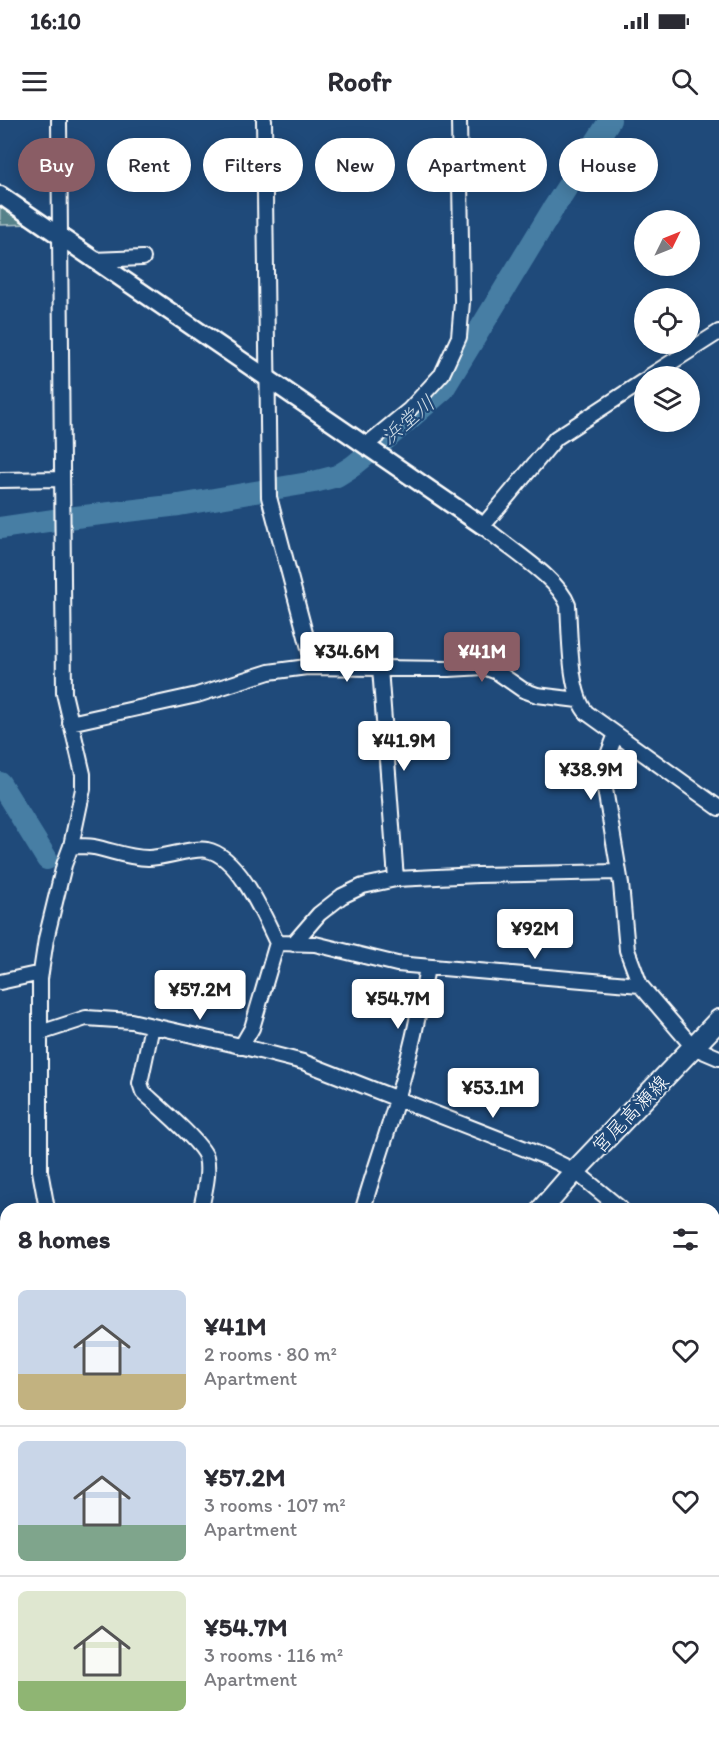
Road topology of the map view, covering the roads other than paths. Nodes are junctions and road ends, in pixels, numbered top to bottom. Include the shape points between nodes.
1 (59, 120) edge
2 (264, 120) edge
3 (459, 120) edge
4 (0, 195) edge
5 (60, 236) junction
6 (143, 258) dead end
7 (93, 260) junction
8 (719, 332) edge
9 (666, 366) edge
10 (268, 380) junction
11 (634, 387) edge
12 (370, 449) junction
13 (61, 479) junction
14 (0, 480) edge
15 (483, 526) junction
16 (314, 667) junction
17 (380, 668) junction
18 (578, 700) junction
19 (70, 723) junction
20 (616, 734) junction
21 (719, 808) edge
22 (71, 846) junction
23 (618, 872) junction
24 (396, 879) junction
25 (277, 943) junction
26 (293, 944) junction
27 (428, 967) junction
28 (41, 973) junction
29 (0, 982) edge
30 (640, 985) junction
31 (719, 1020) edge
32 (152, 1026) junction
33 (40, 1033) junction
34 (241, 1047) junction
35 (693, 1047) junction
36 (719, 1058) edge
37 (397, 1098) junction
38 (575, 1172) junction
39 (46, 1203) edge
40 (202, 1203) edge
41 (365, 1203) edge
42 (547, 1203) edge
43 (614, 1203) edge

1 - 5 street
2 - 10 street
3 - 12 street via 459,337 442,374
4 - 5 street
5 - 7 street
5 - 13 street
6 - 7 street
7 - 10 street
8 - 9 street
10 - 12 street
10 - 16 street via 269,492
11 - 15 street via 556,438
12 - 15 street
13 - 14 street
13 - 19 street via 64,693
15 - 18 street via 548,577 565,597
16 - 17 street
16 - 19 street via 269,672 197,695
17 - 18 street via 484,667 537,695
17 - 24 street
18 - 20 street via 580,706
19 - 22 street via 83,774
20 - 21 street
20 - 23 street via 604,771
22 - 25 street via 92,847 131,858 206,849 239,874
22 - 28 street
23 - 24 street
23 - 30 street via 627,950
24 - 26 street via 363,886 342,896 319,914
25 - 26 street
25 - 34 street via 252,1028
26 - 27 street via 315,944 397,964
27 - 30 street
27 - 37 street
28 - 29 street
28 - 33 street
30 - 35 street
31 - 35 main road, 宮尾高瀬線
32 - 33 street via 86,1018
32 - 34 street
32 - 40 street via 140,1083 143,1092 206,1155
33 - 39 street via 40,1171
34 - 37 street via 303,1062
35 - 36 street
35 - 38 main road, 宮尾高瀬線
37 - 38 street
37 - 41 street
38 - 42 main road, 宮尾高瀬線
38 - 43 street

